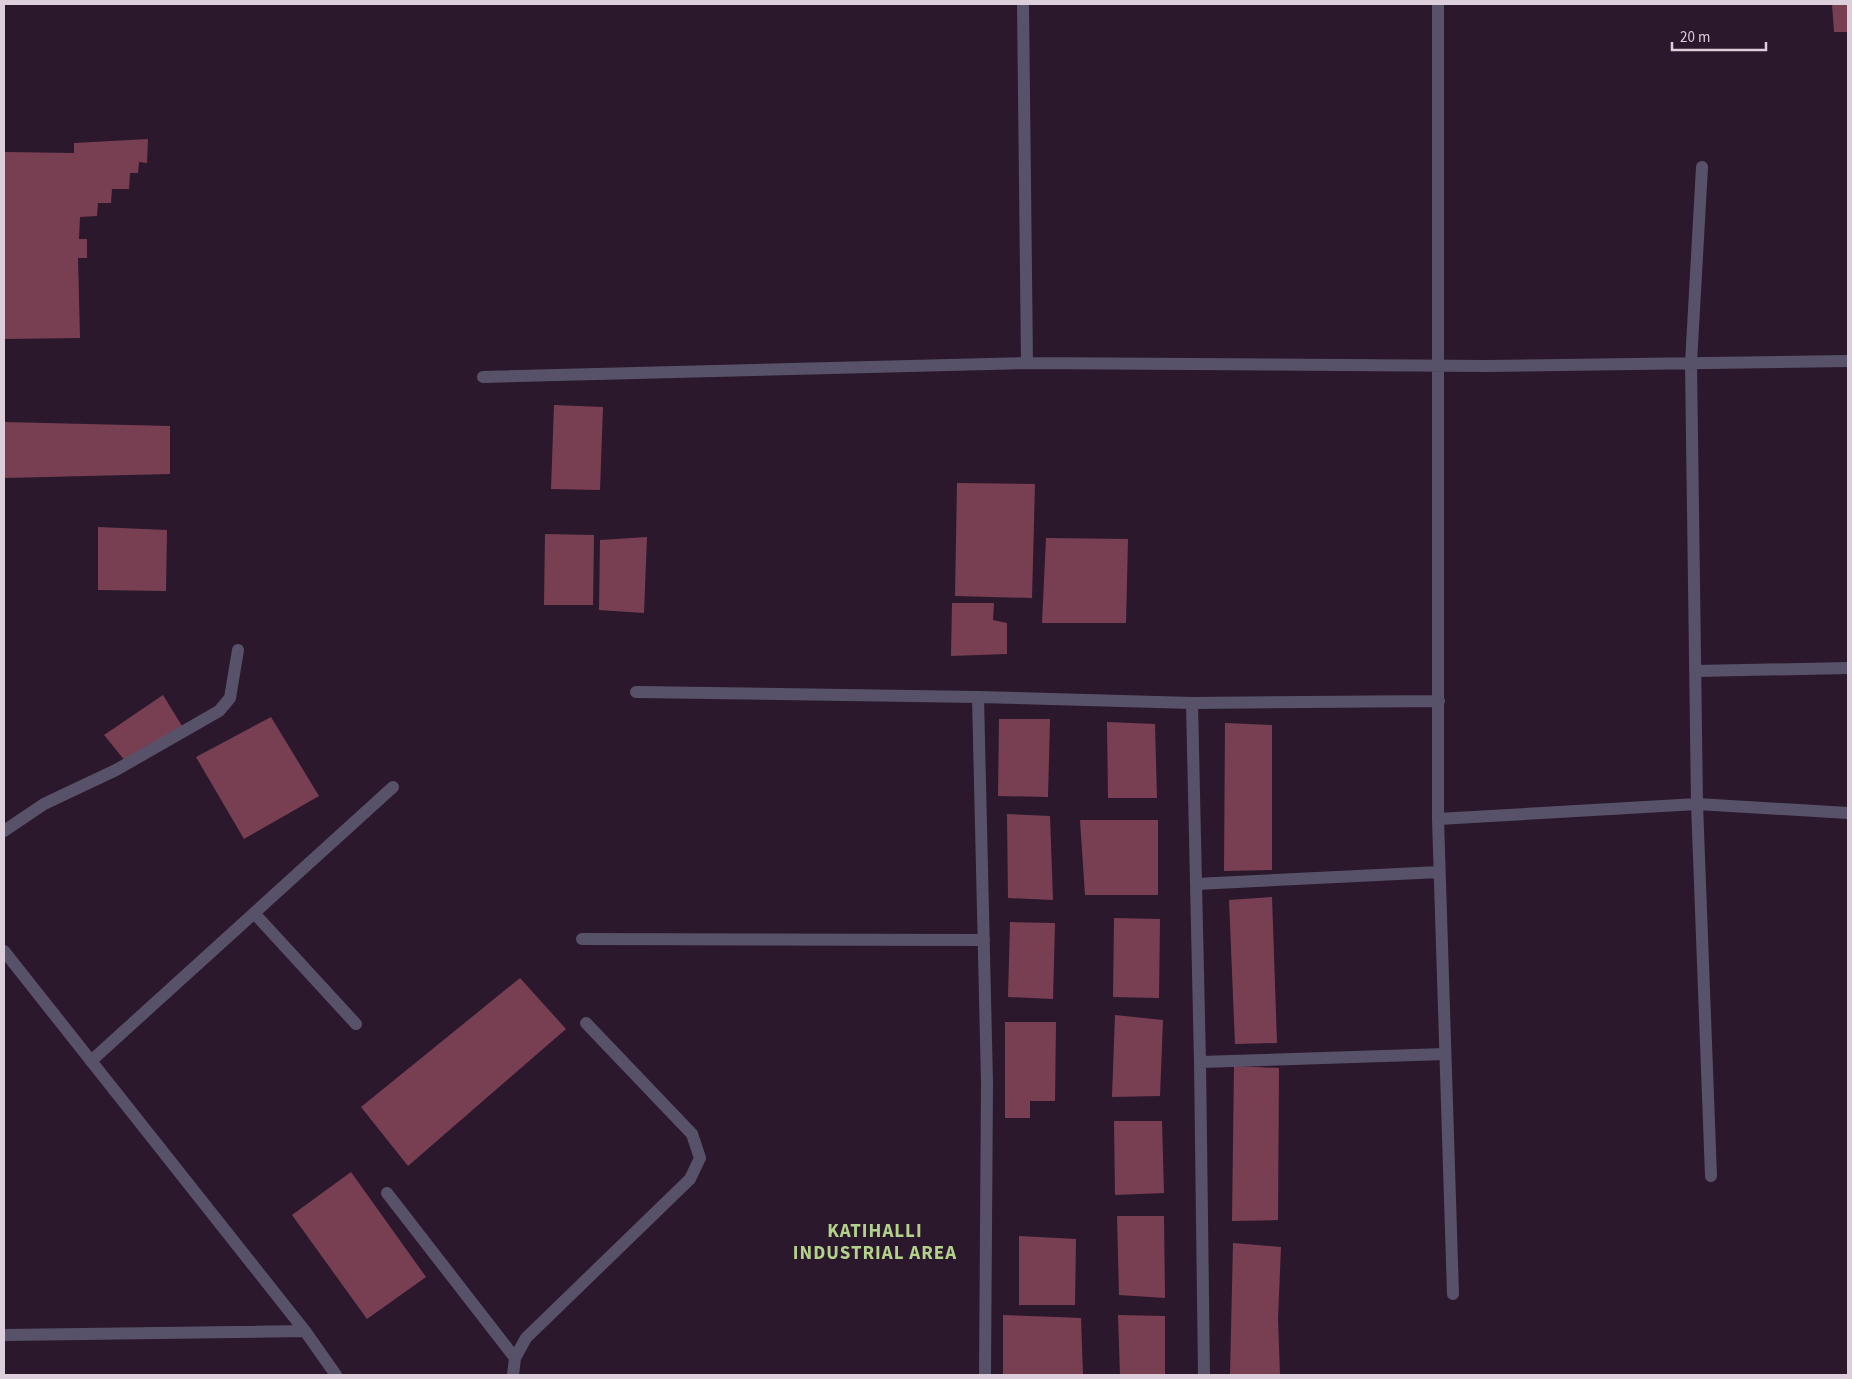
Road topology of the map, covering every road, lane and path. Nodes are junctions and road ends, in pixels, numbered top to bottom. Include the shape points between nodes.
1 (1023, 4) edge
2 (1438, 4) edge
3 (1702, 167) dead end
4 (1848, 361) edge
5 (1027, 363) junction
6 (1691, 363) junction
7 (1437, 365) junction
8 (483, 377) dead end
9 (238, 650) dead end
10 (1848, 668) edge
11 (1696, 671) junction
12 (636, 692) dead end
13 (978, 697) junction
14 (1439, 701) junction
15 (1192, 703) junction
16 (393, 787) dead end
17 (1697, 804) junction
18 (1848, 813) edge
19 (1438, 819) junction
20 (4, 831) edge
21 (1439, 872) junction
22 (1196, 884) junction
23 (254, 912) junction
24 (582, 939) dead end
25 (984, 940) junction
26 (4, 951) edge
27 (586, 1023) dead end
28 (356, 1024) dead end
29 (1445, 1054) junction
30 (91, 1061) junction
31 (1200, 1062) junction
32 (1711, 1176) dead end
33 (388, 1193) dead end
34 (1453, 1294) dead end
35 (305, 1331) junction
36 (4, 1334) edge
37 (516, 1358) junction
38 (336, 1375) edge
39 (514, 1375) edge
40 (985, 1375) edge
41 (1204, 1375) edge

1 - 5 street
2 - 7 street
3 - 6 street
4 - 6 street
5 - 7 street
5 - 8 street
6 - 7 street
6 - 11 street
7 - 14 street
9 - 20 street via 230,698 219,711 116,770 44,804
10 - 11 street
11 - 17 street
12 - 13 street
13 - 15 street
13 - 25 street
14 - 15 street
14 - 19 street
15 - 22 street
16 - 23 street
17 - 18 street
17 - 19 street
17 - 32 street
19 - 21 street
21 - 22 street
21 - 29 street
22 - 31 street
23 - 28 street
23 - 30 street
24 - 25 street
25 - 40 street via 987,1083
26 - 30 street
27 - 37 street via 692,1134 700,1158 690,1179 526,1338
29 - 31 street
29 - 34 street
30 - 35 street
31 - 41 street
33 - 37 street
35 - 36 street
35 - 38 street
37 - 39 street

